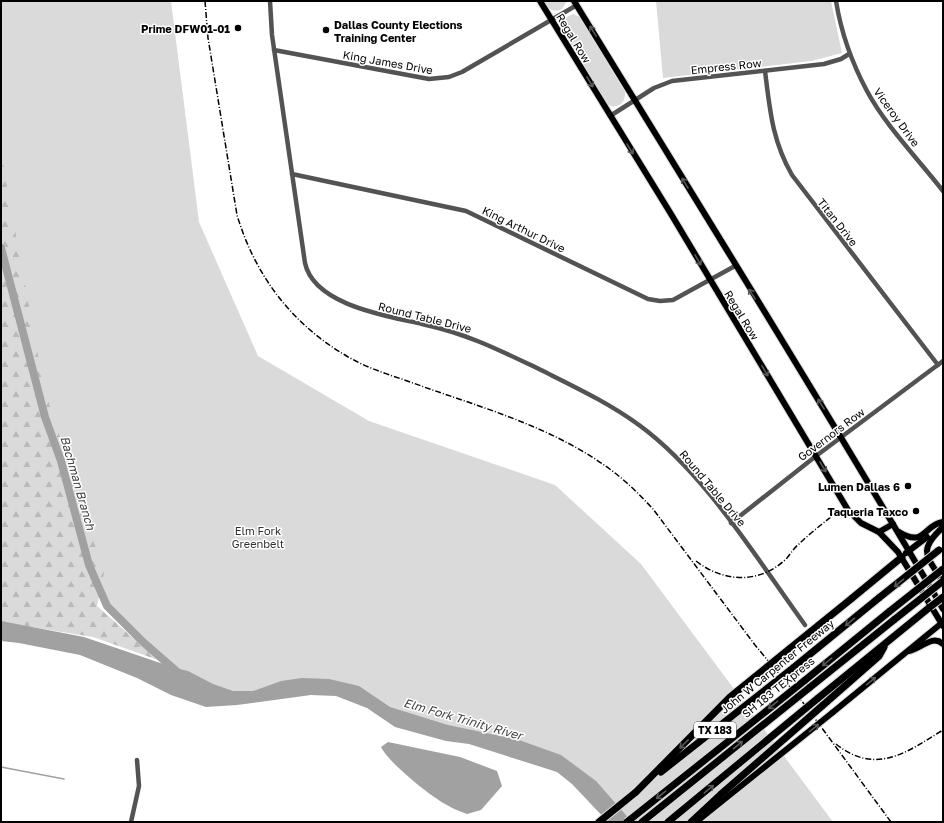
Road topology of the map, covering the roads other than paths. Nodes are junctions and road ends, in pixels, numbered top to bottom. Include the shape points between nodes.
1 (270, 1) edge
2 (540, 1) edge
3 (836, 1) edge
4 (576, 3) edge
5 (552, 20) junction
6 (274, 50) junction
7 (850, 54) junction
8 (765, 71) junction
9 (635, 100) junction
10 (610, 116) junction
11 (292, 174) junction
12 (943, 191) edge
13 (735, 266) junction
14 (710, 280) junction
15 (943, 361) edge
16 (938, 365) junction
17 (841, 438) junction
18 (816, 456) junction
19 (731, 523) junction
20 (943, 523) edge
21 (893, 524) junction
22 (943, 527) edge
23 (897, 531) junction
24 (879, 532) junction
25 (941, 549) edge
26 (909, 551) junction
27 (902, 557) junction
28 (943, 569) edge
29 (943, 581) edge
30 (943, 597) edge
31 (943, 609) edge
32 (805, 624) dead end
33 (943, 624) edge
34 (889, 640) junction
35 (943, 644) edge
36 (907, 651) junction
37 (137, 760) dead end
38 (636, 792) junction
39 (131, 822) edge
40 (599, 822) edge
41 (627, 822) edge
42 (642, 822) edge
43 (668, 822) edge
44 (692, 822) edge
45 (696, 822) edge

1 - 6 street, Round Table Drive
2 - 5 main road, Regal Row
3 - 7 street, Viceroy Drive
4 - 5 street, King James Drive
9 -> 4 main road, Regal Row
5 - 6 street, King James Drive via 462,72 440,79
5 -> 10 main road, Regal Row
6 - 11 street, Round Table Drive
7 - 8 street, Empress Row via 831,63
7 - 12 street, Viceroy Drive via 867,91
8 - 9 street, Empress Row via 672,81
8 - 16 street, Titan Drive via 774,135 782,158 792,175
9 - 10 street, Empress Row
13 -> 9 main road, Regal Row
10 -> 14 main road, Regal Row
11 - 14 street, King Arthur Drive via 466,211 648,299 671,300
11 - 19 street, Round Table Drive via 306,268 312,279 327,292 364,310 450,330 479,340 602,401 659,440 688,470
13 - 14 street, King Arthur Drive
17 -> 13 main road, Regal Row
14 -> 18 main road, Regal Row
15 - 16 street, Governors Row
16 - 17 street, Governors Row
17 - 18 street, Governors Row
17 - 21 main road, Regal Row
18 - 19 street, Governors Row
18 -> 24 main road, Regal Row via 848,510
19 - 32 street, Round Table Drive
20 - 23 main road via 938,523 914,539
20 - 26 main road
21 - 23 main road, Regal Row
21 - 24 main road
22 - 29 main road via 930,539 927,552 927,557
23 - 26 main road, Regal Row
24 - 27 main road, Regal Row
25 -> 38 highway, John W Carpenter Freeway / TX 183, bridge
26 - 27 main road
26 - 31 main road, Regal Row
27 - 33 main road, Regal Row
27 -> 38 highway, bridge via 730,697
28 -> 41 highway, SH 183 TEXpress, bridge
42 -> 29 highway, SH 183 TEXpress, bridge
30 - 34 highway, bridge
33 - 36 main road
43 -> 34 highway, bridge
34 - 44 highway, bridge via 879,656
35 - 36 main road via 933,639 917,649
45 -> 36 main road, bridge
37 - 39 street via 139,786
38 - 40 highway, John W Carpenter Freeway / TX 183

